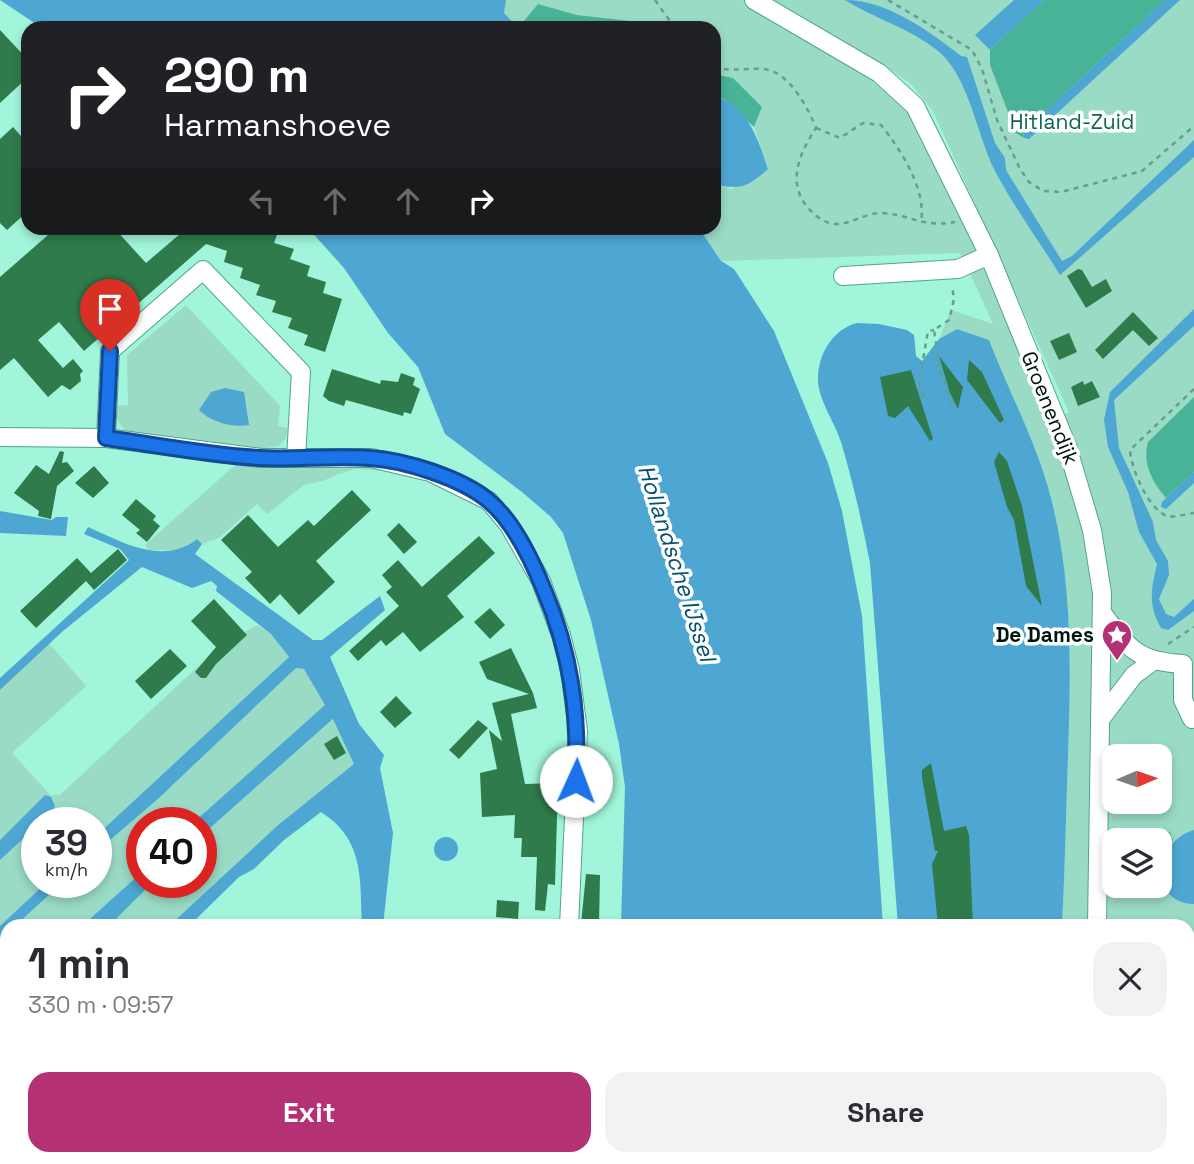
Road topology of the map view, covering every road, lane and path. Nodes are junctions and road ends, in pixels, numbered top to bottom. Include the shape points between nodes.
1 (655, 0) edge
2 (754, 0) edge
3 (888, 0) edge
4 (670, 21) edge
5 (721, 68) edge
6 (1194, 126) edge
7 (816, 128) junction
8 (971, 216) junction
9 (921, 223) junction
10 (989, 255) junction
11 (948, 269) junction
12 (844, 276) dead end
13 (934, 330) junction
14 (1194, 389) edge
15 (924, 397) dead end
16 (952, 404) dead end
17 (0, 437) edge
18 (106, 438) junction
19 (296, 458) junction
20 (1194, 513) edge
21 (1103, 614) junction
22 (1194, 627) edge
23 (1165, 645) dead end
24 (1152, 662) junction
25 (1102, 716) junction
26 (1192, 719) dead end
27 (569, 919) edge
28 (1097, 919) edge

1 - 4 path
2 - 8 street, Groenendijk via 879,73 907,97 924,119
3 - 6 path via 972,50 1020,169 1043,191 1062,192 1142,171
5 - 7 path via 776,72 801,100
7 - 9 path via 840,138 863,123 881,125 913,180 922,206
7 - 9 path via 798,162 796,177 803,201 815,215 834,224 880,213
8 - 9 path via 943,224
8 - 10 street, Groenendijk
10 - 11 street
10 - 21 street, Groenendijk via 1067,446 1092,530
11 - 12 street
11 - 13 path via 954,299 949,320
13 - 15 path via 928,331 919,383
13 - 16 path via 940,370
14 - 20 path via 1130,450 1130,460 1156,509 1168,517
17 - 18 street
18 - 19 street via 230,456
18 - 19 street via 110,351 203,270 301,372
19 - 27 street via 372,458 439,476 489,501 528,557 561,635 576,705
21 - 24 street via 1128,648
21 - 25 street, Groenendijk
22 - 23 path
24 - 25 street via 1134,674
24 - 26 street via 1183,664 1183,700
25 - 28 street, Groenendijk

